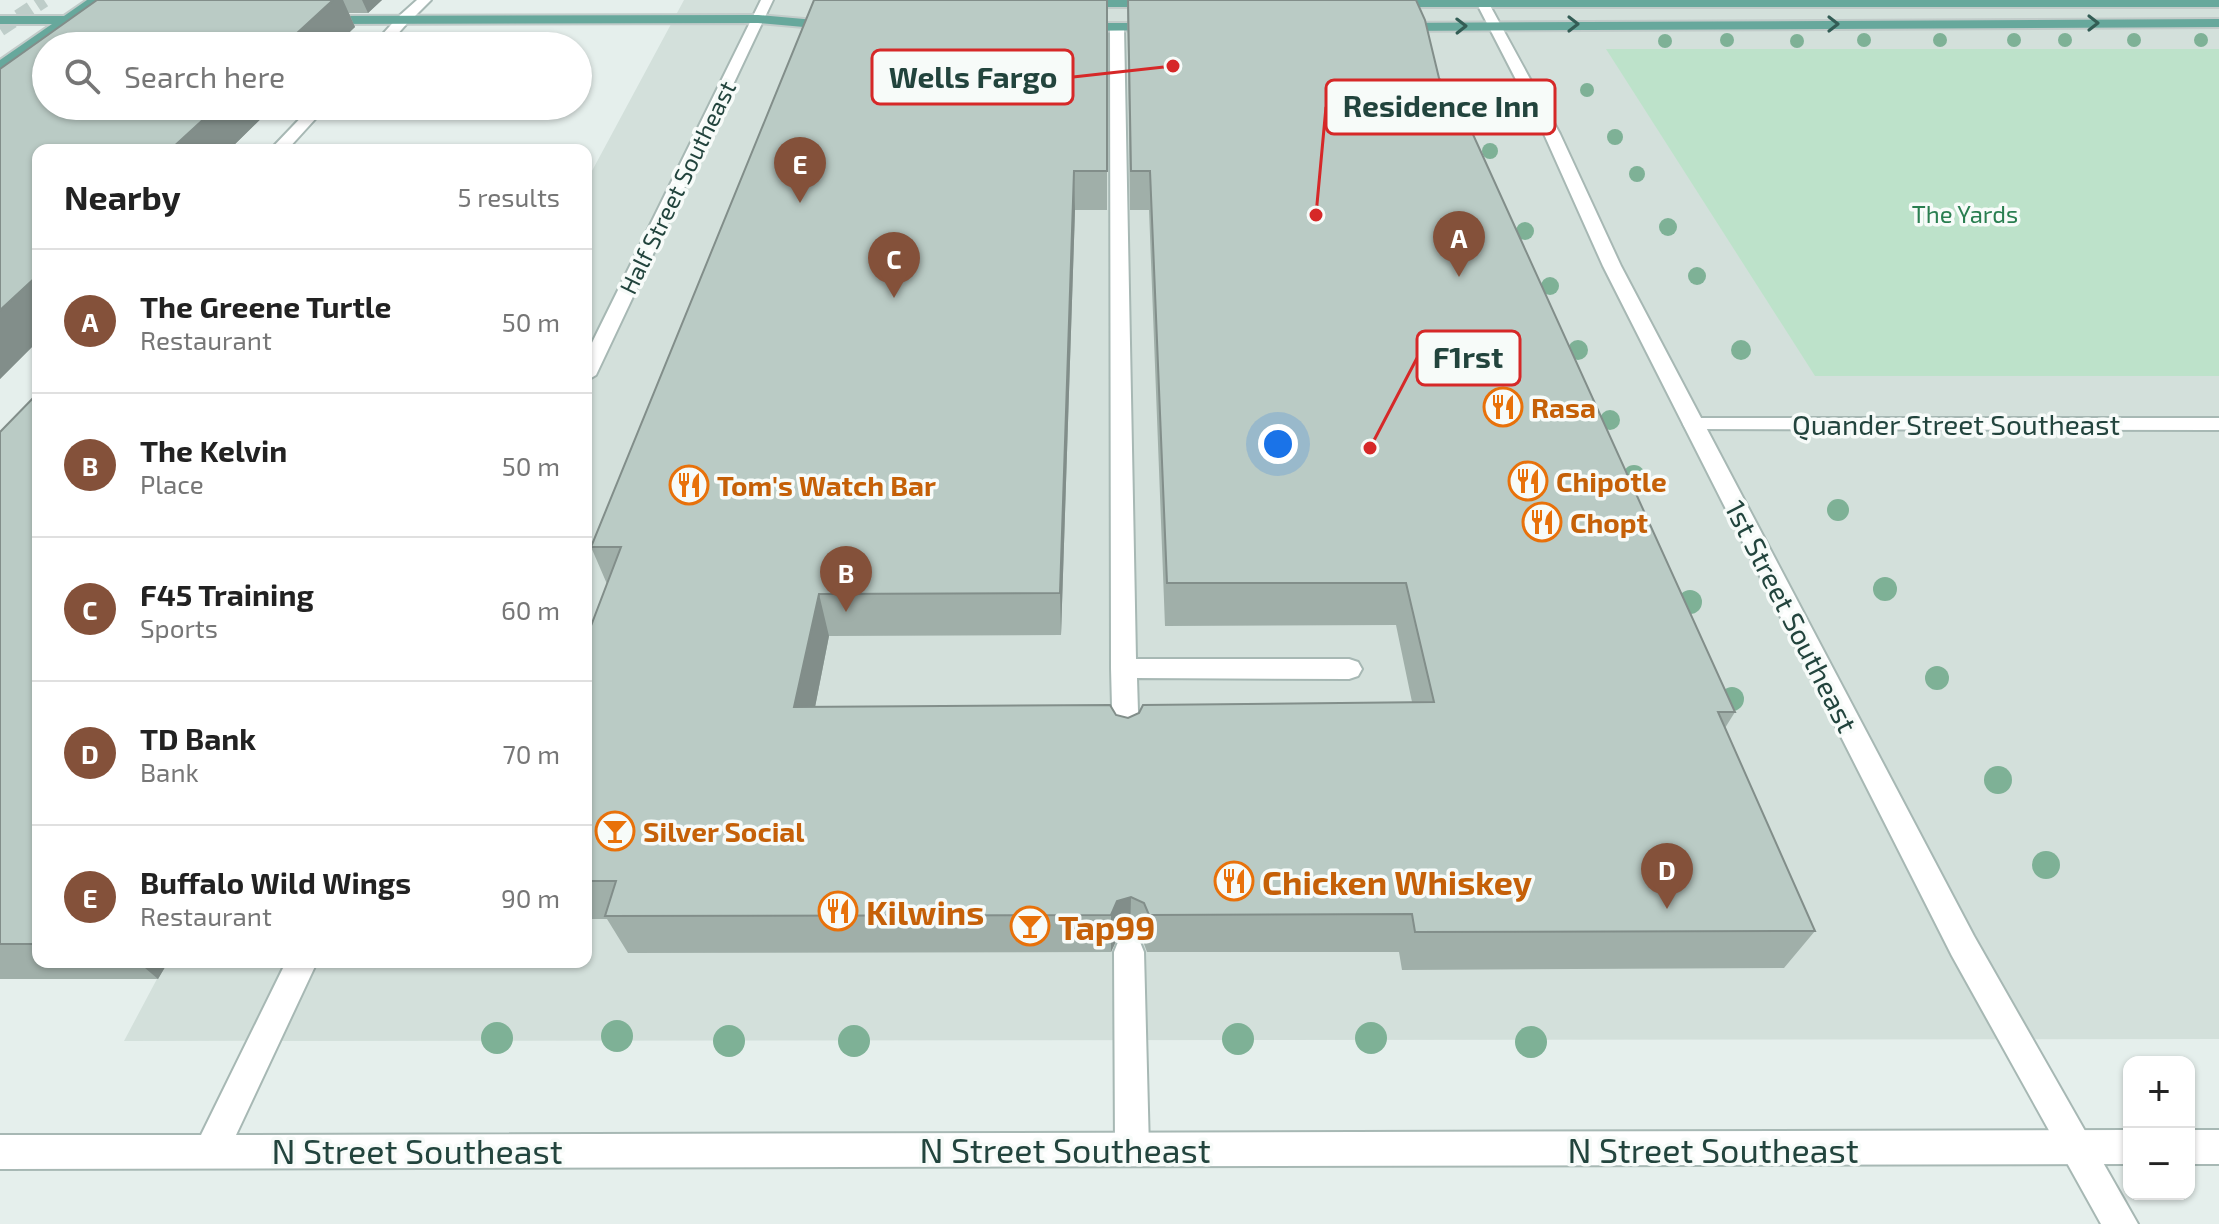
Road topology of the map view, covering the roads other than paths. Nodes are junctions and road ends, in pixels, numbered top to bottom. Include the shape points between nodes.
1 (96, 0) edge
2 (425, 0) edge
3 (767, 0) edge
4 (1482, 1) edge
5 (1117, 2) edge
6 (1937, 2) edge
7 (1054, 3) edge
8 (1179, 3) edge
9 (1366, 3) edge
10 (2219, 3) edge
11 (809, 8) edge
12 (758, 19) junction
13 (0, 20) edge
14 (68, 20) junction
15 (115, 20) edge
16 (311, 20) edge
17 (403, 20) junction
18 (2219, 23) edge
19 (1495, 25) junction
20 (852, 26) edge
21 (1055, 27) edge
22 (1117, 27) junction
23 (1180, 27) edge
24 (1375, 27) edge
25 (50, 32) edge
26 (392, 32) edge
27 (32, 44) edge
28 (0, 66) edge
29 (307, 120) edge
30 (284, 144) edge
31 (592, 363) edge
32 (1693, 424) junction
33 (2219, 424) edge
34 (1124, 668) junction
35 (1349, 669) dead end
36 (1126, 745) edge
37 (1129, 952) edge
38 (299, 968) edge
39 (2076, 1147) junction
40 (2123, 1147) edge
41 (2195, 1147) edge
42 (2219, 1147) edge
43 (1132, 1149) junction
44 (211, 1150) junction
45 (0, 1152) edge
46 (2120, 1224) edge

1 - 14 main road
2 - 17 street
3 - 12 street, Half Street Southeast
4 - 6 main road
4 - 9 main road
4 - 19 street, 1st Street Southeast
5 - 7 main road
5 - 8 main road
6 - 10 main road
11 - 12 main road
12 - 17 main road
12 - 20 main road
12 - 31 street, Half Street Southeast
13 - 14 main road
14 - 15 main road
14 - 25 main road
16 - 17 main road
17 - 26 street
19 -> 18 main road
24 -> 19 main road
19 - 32 street, 1st Street Southeast
21 - 22 main road
22 - 23 main road
22 - 34 street
27 - 28 main road
29 - 30 street
32 - 33 street, Quander Street Southeast
32 - 39 street, 1st Street Southeast via 1963,946
34 - 35 street
34 - 36 street
37 - 43 street
38 - 44 street
39 - 40 street, N Street Southeast
39 - 43 street, N Street Southeast
39 - 46 street, 1st Street Southeast
41 - 42 street
43 - 44 street, N Street Southeast
44 - 45 street, N Street Southeast

